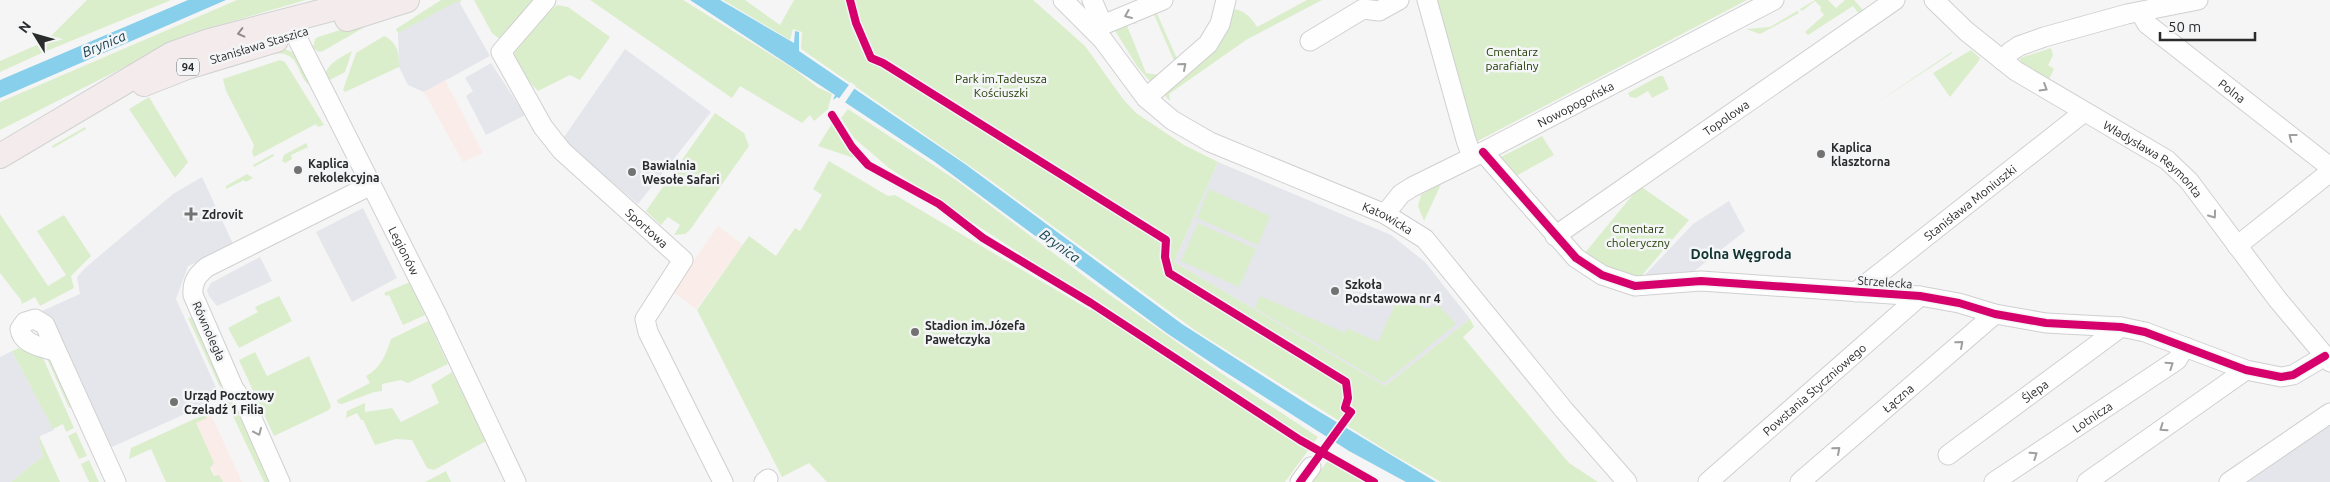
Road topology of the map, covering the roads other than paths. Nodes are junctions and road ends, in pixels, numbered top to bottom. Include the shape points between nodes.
1 (366, 0) edge
2 (407, 0) edge
3 (546, 0) edge
4 (1063, 0) edge
5 (1092, 0) edge
6 (1163, 0) edge
7 (1226, 0) edge
8 (1400, 0) edge
9 (1427, 0) edge
10 (1774, 0) edge
11 (1895, 0) edge
12 (1934, 0) edge
13 (2198, 0) edge
14 (2140, 12) junction
15 (1098, 27) junction
16 (292, 28) junction
17 (1310, 40) dead end
18 (2003, 61) junction
19 (1146, 98) junction
20 (2084, 112) junction
21 (1478, 155) junction
22 (0, 156) edge
23 (2330, 167) edge
24 (2330, 172) edge
25 (371, 185) junction
26 (1385, 214) junction
27 (1555, 236) junction
28 (2237, 246) junction
29 (1856, 292) junction
30 (1920, 296) junction
31 (1995, 314) junction
32 (2120, 327) junction
33 (2185, 347) junction
34 (57, 352) dead end
35 (2328, 359) edge
36 (2246, 370) junction
37 (2330, 413) edge
38 (1948, 455) dead end
39 (1311, 467) dead end
40 (116, 482) edge
41 (280, 482) edge
42 (516, 482) edge
43 (724, 482) edge
44 (1300, 482) edge
45 (1627, 482) edge
46 (1708, 482) edge
47 (1800, 482) edge
48 (1994, 482) edge
49 (2087, 482) edge
50 (2229, 482) edge

1 - 16 main road, Stanisława Staszica / 94
2 - 16 main road, Stanisława Staszica / 94 via 380,10
3 - 43 street, Sportowa via 501,52 543,127 562,151 683,260 645,319 648,332
4 - 15 street
5 - 15 street
6 -> 15 street
19 -> 7 street via 1208,44 1220,24
8 - 17 street via 1379,11 1363,9
9 - 21 street via 1466,140
10 - 21 street, Nowopogońska
11 - 27 street, Topolowa
12 - 18 street, Władysława Reymonta
13 - 14 street
14 - 18 street via 2052,34 2019,46
23 -> 14 street, Polna via 2146,24
15 - 19 street, Katowicka
16 - 22 main road, Stanisława Staszica / 94 via 84,106
16 - 25 street, Legionów
18 -> 20 street, Władysława Reymonta
19 - 26 street, Katowicka via 1172,120 1210,142
20 -> 28 street, Władysława Reymonta via 2175,166
20 - 29 street, Stanisława Moniuszki
21 - 26 street, Nowopogońska via 1412,186
21 - 27 street, Strzelecka
24 - 28 street
25 -> 41 street, Równoległa via 207,267 192,287 234,389 246,405
25 - 42 street, Legionów
26 - 45 street, Katowicka via 1424,239 1436,251
27 - 29 street, Strzelecka via 1576,258 1602,275 1635,286 1701,281
28 - 35 street, Władysława Reymonta
29 - 30 street, Strzelecka
30 - 31 street, Strzelecka via 1960,303
30 - 46 street, Powstania Styczniowego
31 - 32 street, Strzelecka via 2067,325
47 -> 31 street, Łączna
32 - 33 street, Strzelecka via 2145,332
32 - 38 street, Ślepa
33 - 36 street, Strzelecka
48 -> 33 street, Lotnicza via 2177,360
34 - 40 street
35 - 36 street, Strzelecka via 2294,375
36 -> 49 street
37 - 50 street
39 - 44 street

